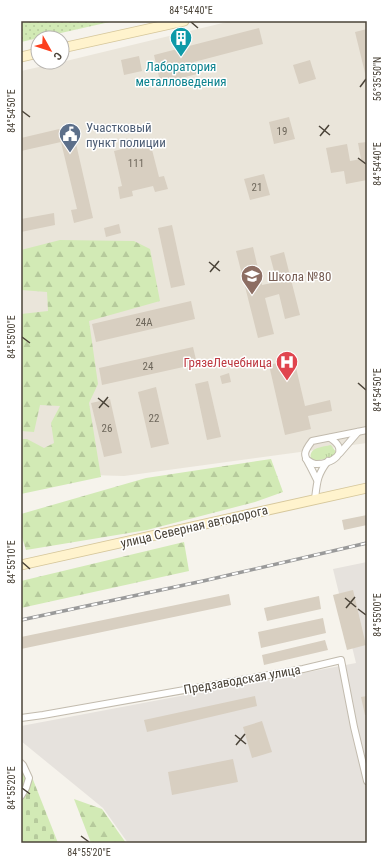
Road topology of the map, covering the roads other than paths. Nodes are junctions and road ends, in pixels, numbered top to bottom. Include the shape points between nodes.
1 (184, 21) edge
2 (70, 46) edge
3 (367, 430) edge
4 (358, 432) junction
5 (330, 438) junction
6 (339, 454) junction
7 (305, 458) junction
8 (328, 461) junction
9 (317, 480) junction
10 (367, 488) edge
11 (315, 499) junction
12 (21, 565) edge
13 (21, 718) edge
14 (21, 763) edge
15 (367, 781) edge
16 (21, 796) edge

1 - 2 main road
3 - 4 street
4 - 5 street
4 - 6 street
5 - 6 street via 339,445
5 - 7 street via 312,442 306,450
6 - 8 street
7 - 8 street via 314,464
7 - 9 street
8 - 9 street
9 - 11 street
10 - 11 main road, улица Северная автодорога
11 - 12 main road, улица Северная автодорога
13 - 15 street, Предзаводская улица via 303,669 341,660
14 - 16 street via 29,778

